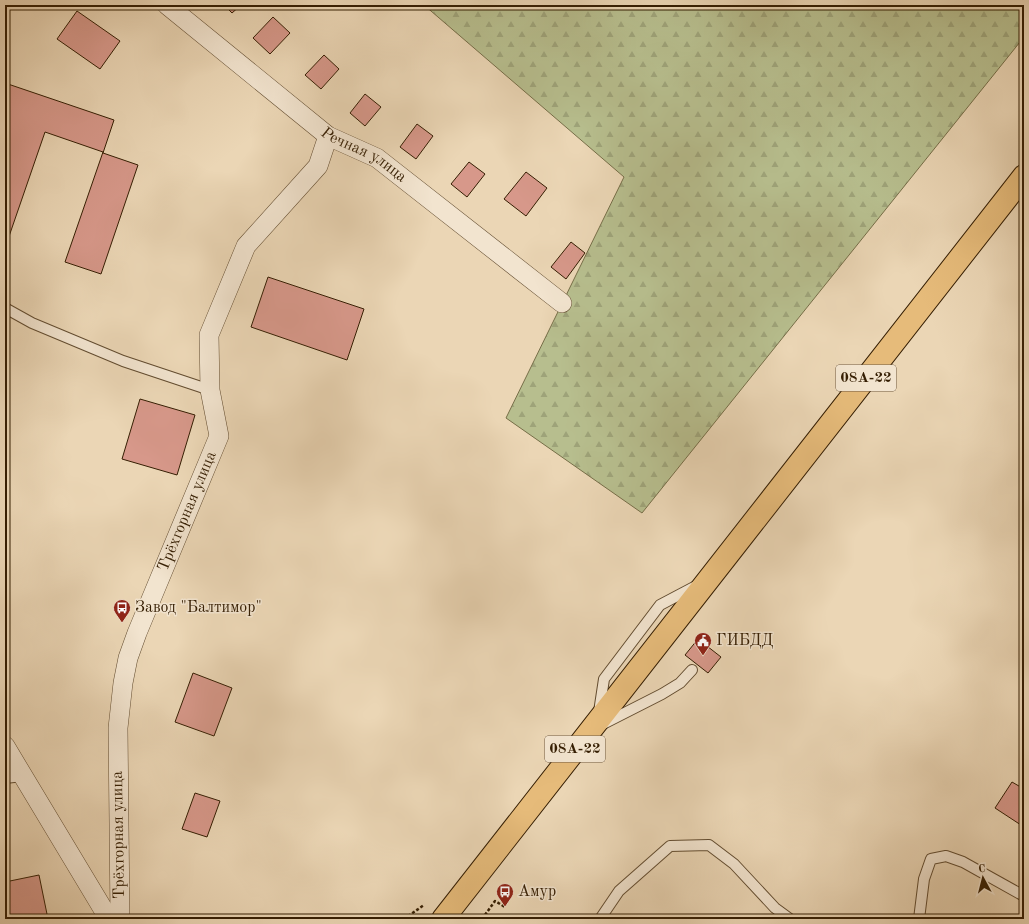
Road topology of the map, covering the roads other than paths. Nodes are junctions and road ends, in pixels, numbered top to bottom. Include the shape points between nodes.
1 (167, 5) edge
2 (328, 136) junction
3 (1024, 176) edge
4 (562, 303) dead end
5 (5, 308) edge
6 (210, 390) junction
7 (692, 670) dead end
8 (594, 726) junction
9 (5, 746) edge
10 (14, 777) edge
11 (1024, 896) edge
12 (109, 919) edge
13 (120, 919) edge
14 (443, 919) edge
15 (600, 919) edge
16 (790, 919) edge
17 (919, 919) edge

1 - 2 street, Речная улица
2 - 4 street, Речная улица via 377,158
2 - 6 street, Трёхгорная улица via 318,166 246,246 209,335
3 - 8 highway, 08А-22
5 - 6 lane via 32,323 123,361
6 - 13 street, Трёхгорная улица via 219,436 137,633 123,683 118,728
7 - 8 lane via 680,683 662,694
8 - 14 highway, 08А-22
9 - 10 street
10 - 12 street
11 - 17 lane via 963,862 946,856 931,859 924,878
15 - 16 lane via 619,891 670,846 709,846 734,864 775,908

